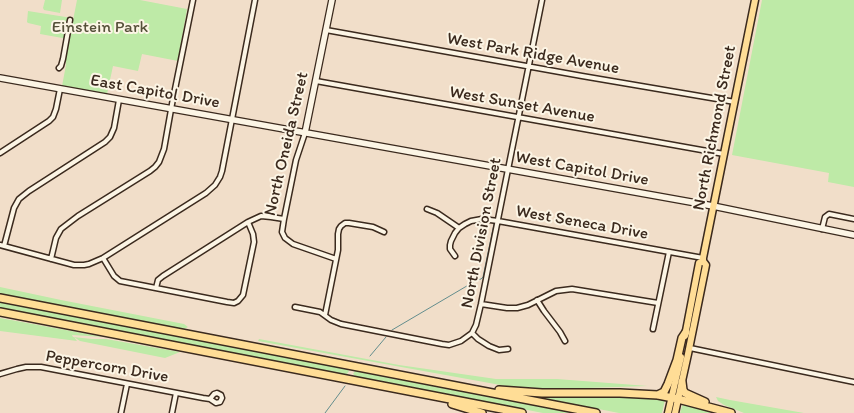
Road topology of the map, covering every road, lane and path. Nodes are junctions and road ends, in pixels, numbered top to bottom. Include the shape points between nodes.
1 (193, 0) edge
2 (255, 0) edge
3 (332, 0) edge
4 (542, 0) edge
5 (755, 0) edge
6 (70, 20) dead end
7 (326, 30) junction
8 (529, 66) junction
9 (59, 68) dead end
10 (0, 80) edge
11 (316, 81) junction
12 (60, 89) junction
13 (119, 100) junction
14 (735, 102) junction
15 (171, 109) junction
16 (518, 118) junction
17 (231, 120) junction
18 (305, 133) junction
19 (0, 153) edge
20 (724, 154) junction
21 (507, 169) junction
22 (714, 206) junction
23 (427, 209) dead end
24 (284, 219) junction
25 (854, 219) edge
26 (498, 221) junction
27 (248, 222) junction
28 (459, 228) junction
29 (822, 229) junction
30 (384, 232) dead end
31 (854, 235) edge
32 (2, 246) edge
33 (668, 252) junction
34 (455, 256) dead end
35 (103, 258) junction
36 (51, 259) junction
37 (336, 259) junction
38 (703, 260) junction
39 (156, 288) junction
40 (0, 298) edge
41 (539, 299) junction
42 (658, 303) junction
43 (481, 304) junction
44 (295, 307) dead end
45 (0, 312) edge
46 (325, 315) junction
47 (653, 329) dead end
48 (686, 332) junction
49 (472, 333) junction
50 (565, 341) dead end
51 (690, 348) junction
52 (508, 349) dead end
53 (0, 374) edge
54 (682, 382) junction
55 (854, 382) edge
56 (127, 384) junction
57 (466, 388) junction
58 (414, 392) junction
59 (176, 393) junction
60 (658, 395) junction
61 (674, 398) junction
62 (210, 399) dead end
63 (728, 412) edge
64 (121, 413) edge
65 (172, 413) edge
66 (482, 413) edge
67 (522, 413) edge
68 (596, 413) edge
69 (668, 413) edge
70 (675, 413) edge

1 - 15 street
2 - 17 street
3 - 7 street, North Oneida Street
4 - 8 street, North Division Street
5 - 14 main road, North Richmond Street
6 - 9 street
7 - 8 street, West Park Ridge Avenue
7 - 11 street, North Oneida Street
8 - 14 street, West Park Ridge Avenue
8 - 16 street, North Division Street
10 - 12 street, East Capitol Drive
11 - 16 street, West Sunset Avenue
11 - 18 street, North Oneida Street
12 - 13 street, East Capitol Drive
12 - 19 street via 56,109 49,121
13 - 15 street, East Capitol Drive
13 - 32 street via 113,133 105,142 19,199
14 - 20 main road, North Richmond Street
15 - 17 street, East Capitol Drive
15 - 36 street via 164,149 159,162 150,171 61,229
16 - 20 street, West Sunset Avenue
16 - 21 street, North Division Street
17 - 18 street, East Capitol Drive
17 - 35 street via 222,171 215,185
18 - 21 street, West Capitol Drive
18 - 24 street, North Oneida Street via 296,160
20 - 22 main road, North Richmond Street
21 - 22 street, West Capitol Drive
21 - 26 street, North Division Street
22 - 29 street, West Capitol Drive
22 - 38 main road, North Richmond Street
23 - 28 street
24 - 27 street via 262,216
24 - 37 street, North Oneida Street via 282,232 288,242
25 - 29 street via 829,214 825,217
26 - 28 street, West Seneca Drive via 476,220
26 - 33 street, West Seneca Drive
26 - 43 street, North Division Street
27 - 39 street via 163,276
27 - 39 street via 254,242 243,295 238,301 231,303
28 - 34 street via 450,245
29 - 31 street, West Capitol Drive
30 - 37 street via 373,227 345,223 339,229
32 - 36 street
33 - 38 street, West Seneca Drive
33 - 42 street
35 - 36 street via 84,265
35 - 39 street via 120,281
37 - 46 street
38 - 48 main road, North Richmond Street via 699,264
38 - 51 main road, North Richmond Street via 706,265
40 - 57 highway
41 - 42 street via 556,291 572,289
41 - 43 street via 517,308
41 - 50 street via 547,316
42 - 47 street
43 - 49 street, North Division Street
44 - 46 street
45 - 58 highway
46 - 49 street via 341,324 449,345 461,341
48 - 60 highway via 668,384 664,392
48 - 61 main road, North Richmond Street
49 - 52 street via 494,349
51 - 54 main road, North Richmond Street
51 - 55 street
53 - 56 street, Peppercorn Drive via 26,367 41,367
54 - 61 main road, North Richmond Street
54 - 63 highway via 686,393
56 - 59 street, Peppercorn Drive
56 - 64 street
57 - 60 highway via 542,393
57 - 68 highway
58 - 66 highway
58 - 67 highway
59 - 62 street, Peppercorn Drive
59 - 65 street
60 - 61 highway
61 - 63 highway
61 - 69 main road, North Richmond Street
61 - 70 main road, North Richmond Street

